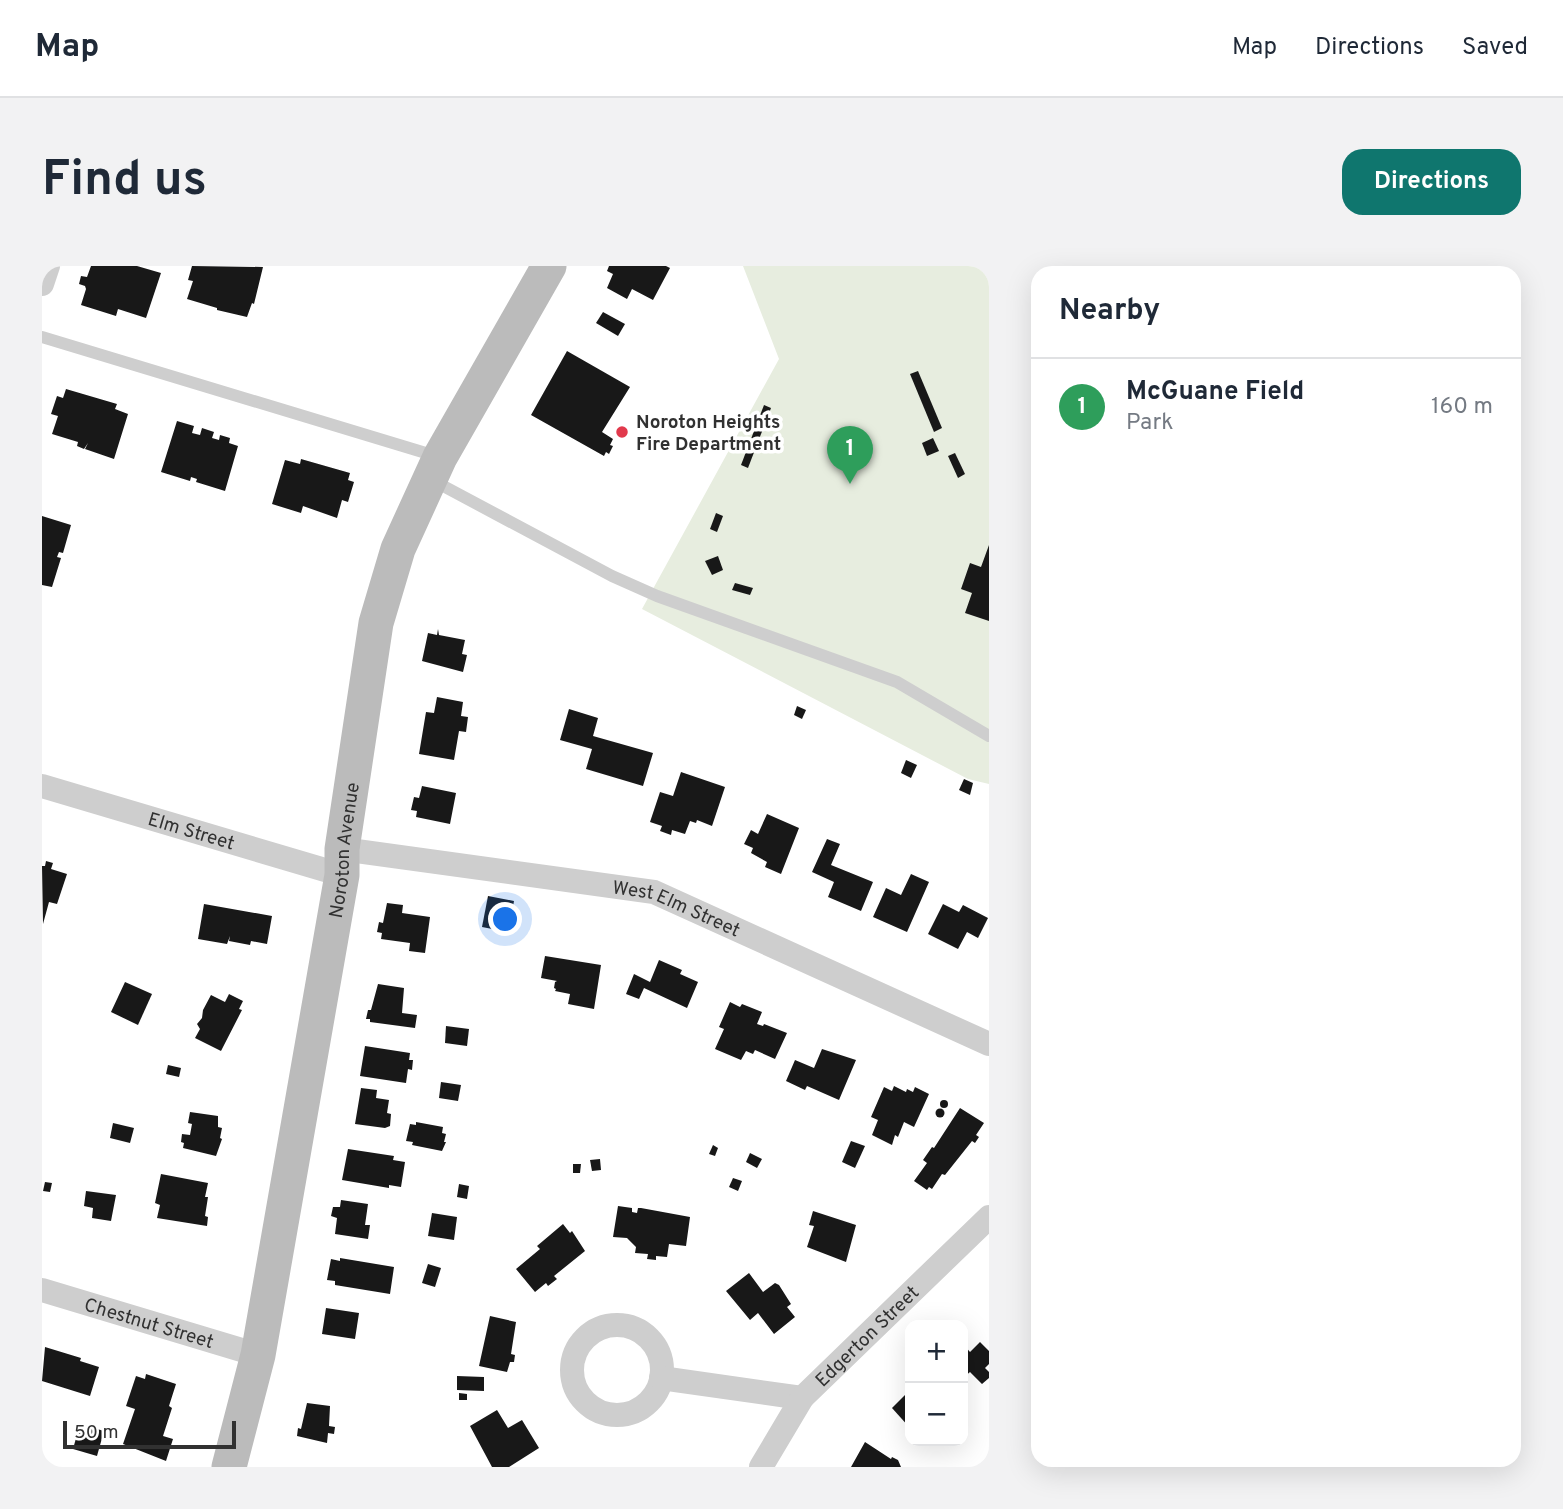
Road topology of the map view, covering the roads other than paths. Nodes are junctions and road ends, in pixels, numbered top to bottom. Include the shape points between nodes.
1 (47, 266) edge
2 (539, 268) edge
3 (42, 284) edge
4 (42, 337) edge
5 (434, 468) junction
6 (989, 736) edge
7 (42, 786) edge
8 (342, 862) junction
9 (989, 1045) edge
10 (989, 1217) edge
11 (42, 1290) edge
12 (258, 1355) junction
13 (661, 1378) dead end
14 (802, 1398) junction
15 (229, 1467) edge
16 (761, 1467) edge

1 - 3 street
2 - 5 main road, Noroton Avenue
4 - 5 lane
5 - 6 lane via 612,576 897,682
5 - 8 main road, Noroton Avenue via 398,549 376,623
7 - 8 street, Elm Street
8 - 9 street, West Elm Street via 654,892
8 - 12 main road, Noroton Avenue
10 - 14 street, Edgerton Street
11 - 12 street, Chestnut Street
12 - 15 main road, Noroton Avenue
13 - 14 street
14 - 16 street, Edgerton Street

